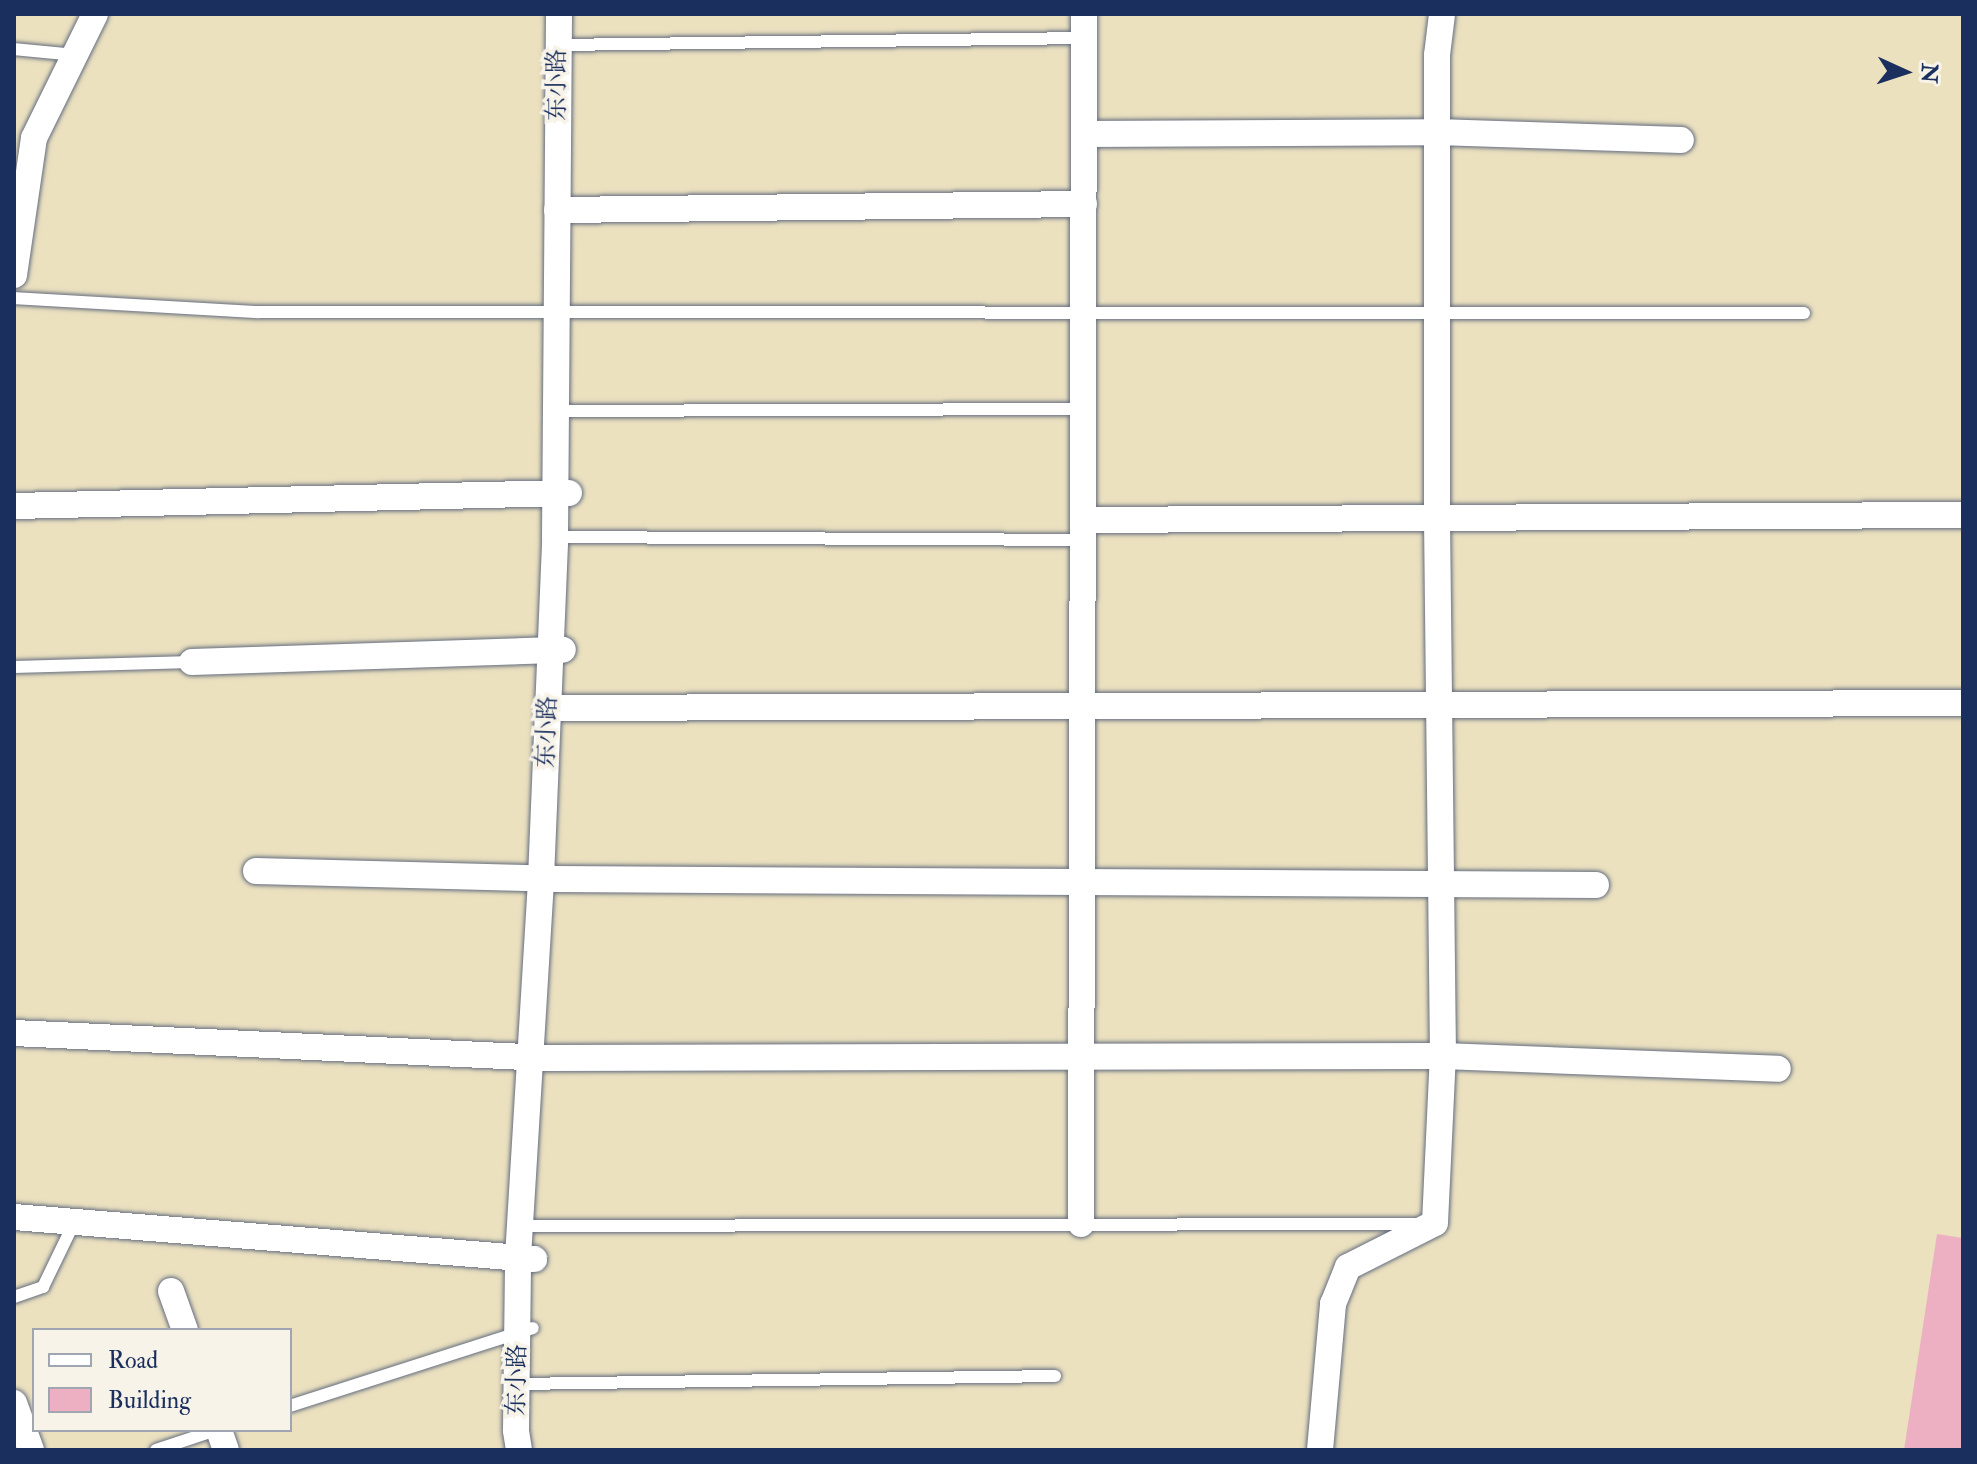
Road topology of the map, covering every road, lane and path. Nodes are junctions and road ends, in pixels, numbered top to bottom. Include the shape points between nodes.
1 (95, 14) edge
2 (559, 14) edge
3 (573, 14) edge
4 (1442, 14) edge
5 (1084, 26) edge
6 (564, 44) junction
7 (14, 49) edge
8 (75, 55) junction
9 (1437, 132) junction
10 (1084, 134) junction
11 (1681, 140) dead end
12 (1084, 204) junction
13 (563, 210) junction
14 (14, 275) edge
15 (14, 298) edge
16 (1084, 312) junction
17 (1804, 313) dead end
18 (563, 314) junction
19 (1437, 314) junction
20 (1084, 409) junction
21 (563, 411) junction
22 (562, 493) junction
23 (14, 506) edge
24 (1963, 515) edge
25 (1437, 518) junction
26 (1084, 530) junction
27 (562, 538) junction
28 (556, 650) junction
29 (192, 662) joint
30 (14, 667) edge
31 (1963, 703) edge
32 (1441, 704) junction
33 (1084, 706) junction
34 (554, 708) junction
35 (256, 871) dead end
36 (548, 878) junction
37 (1084, 881) junction
38 (1444, 884) junction
39 (1596, 885) dead end
40 (14, 1033) edge
41 (1443, 1056) junction
42 (538, 1058) junction
43 (1084, 1058) junction
44 (1778, 1069) dead end
45 (14, 1217) edge
46 (74, 1223) junction
47 (1435, 1223) junction
48 (1081, 1224) junction
49 (527, 1226) junction
50 (526, 1258) junction
51 (171, 1291) dead end
52 (14, 1297) edge
53 (184, 1328) edge
54 (525, 1330) junction
55 (1055, 1376) dead end
56 (525, 1385) junction
57 (14, 1403) edge
58 (292, 1405) edge
59 (212, 1432) edge
60 (31, 1450) edge
61 (156, 1450) edge
62 (519, 1450) edge
63 (533, 1450) edge
64 (1320, 1450) edge

1 - 8 street
2 - 6 street, 东小路
3 - 6 street, 东小路
4 - 9 street
5 - 6 lane
5 - 10 street
6 - 13 street, 东小路
7 - 8 lane
8 - 14 street via 34,138
9 - 10 street
9 - 11 street
9 - 19 street
10 - 12 street
12 - 13 street
12 - 16 street
13 - 18 street, 东小路
15 - 18 lane via 258,312
16 - 18 lane
16 - 19 lane
16 - 20 street
17 - 19 lane
18 - 21 street, 东小路
19 - 25 street
20 - 21 lane
20 - 26 street
21 - 22 street, 东小路
22 - 23 street
22 - 27 street, 东小路
24 - 25 street
25 - 26 street
25 - 32 street
26 - 27 lane
26 - 33 street
27 - 28 street, 东小路
28 - 29 street
28 - 34 street, 东小路
29 - 30 lane
31 - 32 street
32 - 33 street
32 - 38 street
33 - 34 street
33 - 37 street
34 - 36 street, 东小路
35 - 36 street
36 - 37 street
36 - 42 street, 东小路
37 - 38 street
37 - 43 street
38 - 39 street
38 - 41 street
40 - 42 street
41 - 43 street
41 - 44 street
41 - 47 street
42 - 43 street
42 - 49 street, 东小路
43 - 48 street
45 - 46 street
46 - 50 street
46 - 52 lane via 43,1287
47 - 48 lane
47 - 64 street via 1348,1267 1333,1304
48 - 49 lane
49 - 50 street, 东小路
50 - 54 street, 东小路
51 - 53 street
54 - 56 street, 东小路
54 - 58 lane
55 - 56 lane
56 - 62 street, 东小路 via 516,1430
56 - 63 street, 东小路
57 - 60 street
59 - 61 lane

